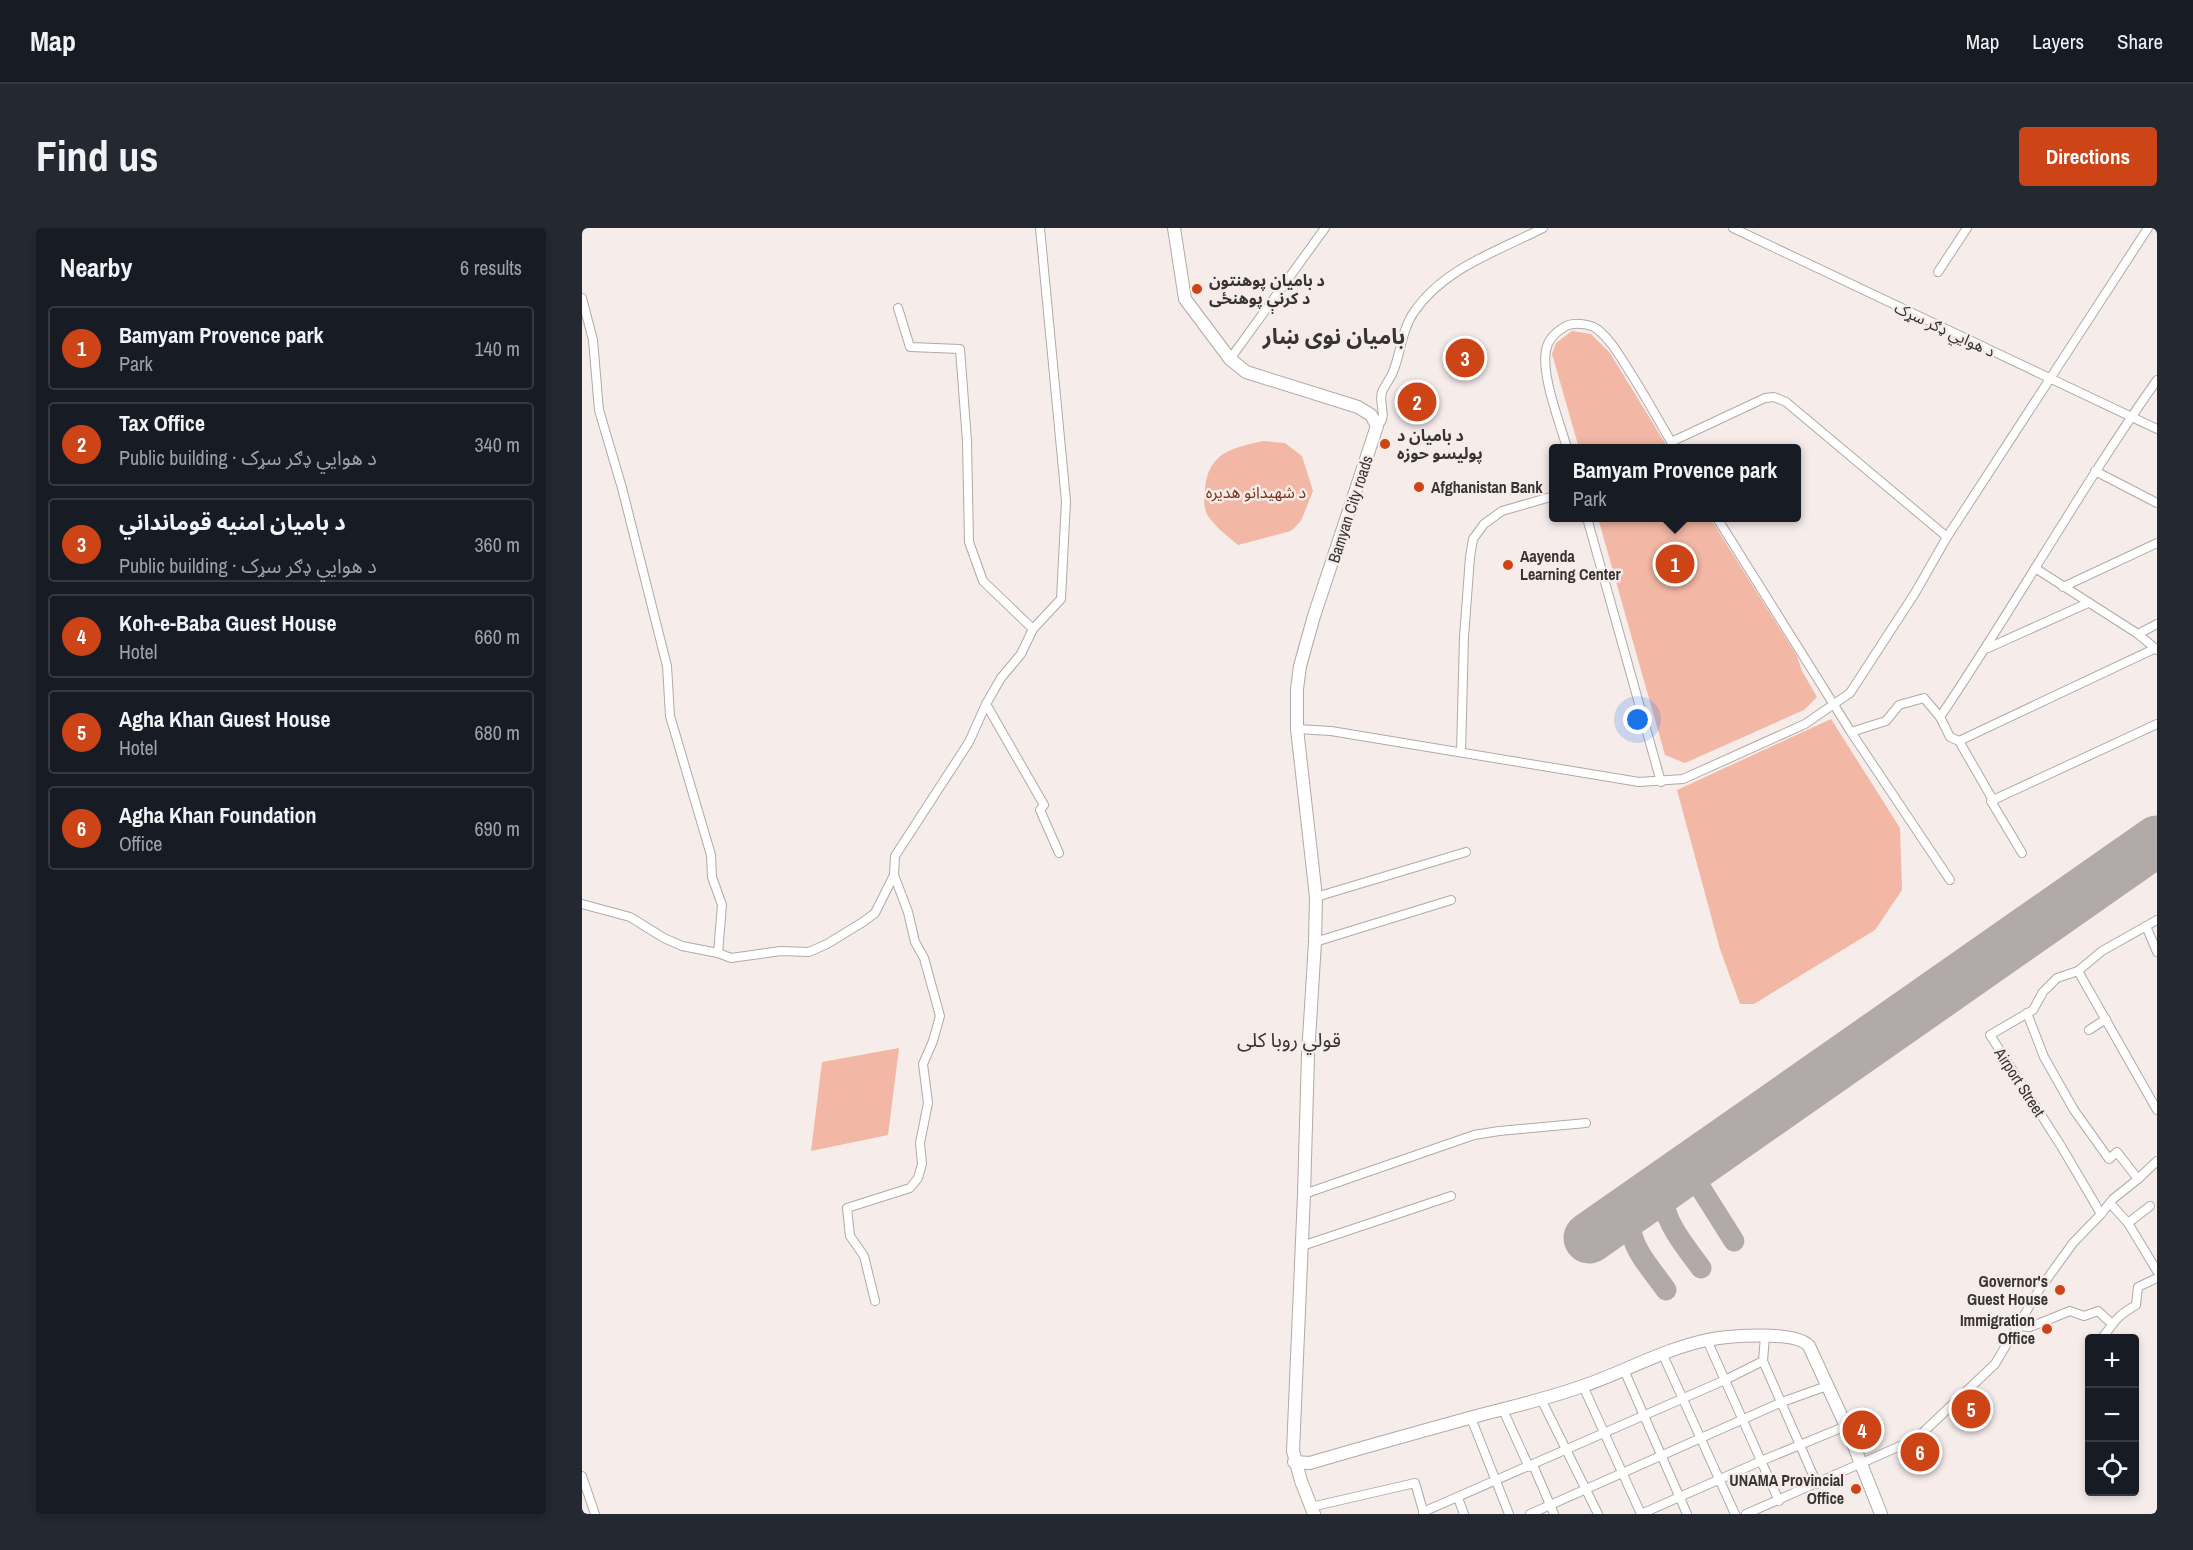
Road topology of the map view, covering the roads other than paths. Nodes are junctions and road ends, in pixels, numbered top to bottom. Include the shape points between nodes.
1 (1040, 228) edge
2 (1174, 228) edge
3 (1325, 228) edge
4 (1543, 228) edge
5 (1733, 228) edge
6 (1967, 228) edge
7 (2148, 228) edge
8 (1938, 272) dead end
9 (582, 298) edge
10 (898, 308) dead end
11 (1230, 359) junction
12 (2051, 379) junction
13 (2157, 380) edge
14 (2131, 417) junction
15 (1377, 426) junction
16 (2157, 429) edge
17 (1566, 444) edge
18 (1672, 444) edge
19 (1675, 444) edge
20 (2096, 471) junction
21 (1549, 497) edge
22 (2157, 503) edge
23 (1588, 522) edge
24 (1719, 522) edge
25 (1947, 537) junction
26 (2157, 543) edge
27 (2035, 568) junction
28 (2063, 587) junction
29 (2088, 603) junction
30 (2157, 624) edge
31 (1034, 629) junction
32 (2138, 634) junction
33 (1987, 648) junction
34 (2156, 649) edge
35 (986, 704) junction
36 (1833, 704) junction
37 (1940, 717) junction
38 (2157, 724) edge
39 (1297, 729) junction
40 (1851, 732) junction
41 (1959, 741) junction
42 (1461, 752) junction
43 (1661, 782) junction
44 (1991, 801) junction
45 (1466, 852) dead end
46 (1059, 853) dead end
47 (2022, 853) dead end
48 (894, 875) junction
49 (1950, 880) dead end
50 (1316, 897) junction
51 (1450, 900) dead end
52 (582, 904) edge
53 (2157, 920) edge
54 (2146, 926) junction
55 (1315, 942) junction
56 (2157, 952) edge
57 (718, 953) junction
58 (2078, 971) junction
59 (2027, 1013) junction
60 (2106, 1018) junction
61 (2088, 1030) dead end
62 (2157, 1110) edge
63 (1586, 1123) dead end
64 (2157, 1161) edge
65 (2138, 1179) junction
66 (1304, 1194) junction
67 (1451, 1196) dead end
68 (2110, 1203) junction
69 (2150, 1206) dead end
70 (2101, 1214) junction
71 (2128, 1223) junction
72 (1302, 1246) junction
73 (2157, 1270) edge
74 (2157, 1278) edge
75 (875, 1301) dead end
76 (2111, 1323) junction
77 (2019, 1326) junction
78 (2106, 1334) edge
79 (1765, 1336) junction
80 (1707, 1340) junction
81 (1662, 1353) junction
82 (1762, 1362) junction
83 (1624, 1370) junction
84 (1725, 1380) junction
85 (1583, 1386) junction
86 (1827, 1386) junction
87 (1681, 1398) junction
88 (1541, 1399) junction
89 (1782, 1402) junction
90 (1503, 1410) junction
91 (1644, 1414) junction
92 (1471, 1418) junction
93 (1742, 1421) junction
94 (1846, 1426) junction
95 (1605, 1432) junction
96 (1701, 1440) junction
97 (1800, 1445) junction
98 (1566, 1449) junction
99 (1662, 1455) junction
100 (1761, 1461) junction
101 (1294, 1462) junction
102 (1861, 1463) junction
103 (1531, 1466) junction
104 (1622, 1472) junction
105 (582, 1476) edge
106 (1720, 1479) junction
107 (1495, 1482) junction
108 (1817, 1484) junction
109 (1585, 1490) junction
110 (1680, 1497) junction
111 (1458, 1498) junction
112 (1779, 1500) junction
113 (1550, 1504) junction
114 (1312, 1510) edge
115 (1424, 1513) edge
116 (595, 1514) edge
117 (1464, 1514) edge
118 (1509, 1514) edge
119 (1530, 1514) edge
120 (1554, 1514) edge
121 (1598, 1514) edge
122 (1641, 1514) edge
123 (1687, 1514) edge
124 (1735, 1514) edge
125 (1746, 1514) edge
126 (1881, 1514) edge

1 - 31 street via 1066,501 1061,599
2 - 11 street via 1185,299
3 - 11 street
4 - 15 street via 1460,268 1426,296 1404,333 1382,395 1383,415
5 - 12 street, د هوايي ډګر سړک
6 - 8 street
7 - 12 street
9 - 57 street via 592,340 599,410 667,666 670,716 722,905
10 - 31 street via 910,347 960,349 969,542 984,581
11 - 15 street via 1246,372 1358,407 1371,415
12 - 14 street, د هوايي ډګر سړک
12 - 25 street
13 - 14 street
14 - 16 street, د هوايي ډګر سړک
14 - 20 street
15 - 39 street, Bamyan City roads via 1300,666
17 - 18 street via 1546,373 1546,349 1552,337 1570,324 1582,324 1595,328 1612,344
19 - 25 street via 1765,398 1786,402
20 - 22 street
20 - 27 street
21 - 42 street via 1502,511 1484,524 1473,539 1464,637
23 - 43 street
24 - 36 street
25 - 36 street via 1871,664 1850,693
26 - 28 street
27 - 28 street
27 - 33 street
28 - 29 street
29 - 32 street
29 - 33 street
30 - 32 street
31 - 35 street
32 - 34 street
33 - 37 street
34 - 41 street
35 - 46 street via 1044,805 1040,810
35 - 48 street via 969,742 895,856
36 - 40 street
36 - 43 street via 1805,724 1683,779
37 - 40 street via 1924,698 1899,705 1886,721
37 - 41 street via 1950,737
38 - 44 street
39 - 42 street
39 - 50 street, Bamyan City roads
40 - 49 street
41 - 44 street
42 - 43 street via 1639,783
44 - 47 street
45 - 50 street
48 - 57 street via 874,913 828,944 809,952 781,951 731,958
48 - 75 street via 940,1016 923,1064 927,1103 918,1178 910,1188 847,1208 850,1236 864,1256
50 - 55 street, Bamyan City roads
51 - 55 street
52 - 57 street via 630,917 682,946
53 - 54 street, Airport Street
54 - 56 street
54 - 58 street, Airport Street via 2102,951
55 - 66 street, Bamyan City roads
58 - 59 street, Airport Street via 2057,978
58 - 60 street
59 - 65 street via 2044,1057 2074,1110 2109,1159 2117,1152
59 - 70 street, Airport Street via 1990,1035
60 - 61 street
60 - 62 street
63 - 66 street via 1474,1135
64 - 65 street
65 - 68 street
66 - 72 street, Bamyan City roads
67 - 72 street
68 - 70 street
68 - 71 street
69 - 71 street
70 - 77 street via 2073,1243
71 - 73 street
72 - 101 street, Bamyan City roads
74 - 76 street via 2138,1287 2136,1305
76 - 77 street via 2098,1311 2084,1316 2070,1311 2030,1326
76 - 78 street
77 - 102 street via 1995,1364 1916,1439
79 - 80 street
79 - 82 street
79 - 86 street via 1807,1343
80 - 81 street
80 - 84 street
81 - 83 street
81 - 87 street
82 - 84 street
82 - 89 street
83 - 85 street
83 - 91 street
84 - 87 street
84 - 93 street
85 - 88 street
85 - 95 street
86 - 89 street
86 - 94 street
87 - 91 street
87 - 96 street
88 - 90 street
88 - 98 street
89 - 93 street
89 - 97 street
90 - 92 street
90 - 103 street
91 - 95 street
91 - 99 street
92 - 101 street via 1310,1463
92 - 107 street
93 - 96 street
93 - 100 street
94 - 97 street
94 - 102 street
95 - 98 street
95 - 104 street
96 - 99 street
96 - 106 street
97 - 100 street
97 - 108 street
98 - 103 street
98 - 109 street
99 - 104 street
99 - 110 street
100 - 106 street
100 - 112 street
101 - 114 street
102 - 108 street
102 - 126 street
103 - 107 street
103 - 113 street
104 - 109 street
104 - 122 street
105 - 116 street
106 - 110 street
106 - 124 street
107 - 111 street
107 - 118 street
108 - 112 street
109 - 113 street
109 - 121 street
110 - 122 street
110 - 123 street
111 - 115 street
111 - 117 street
112 - 125 street
113 - 119 street
113 - 120 street
114 - 115 street via 1415,1483

